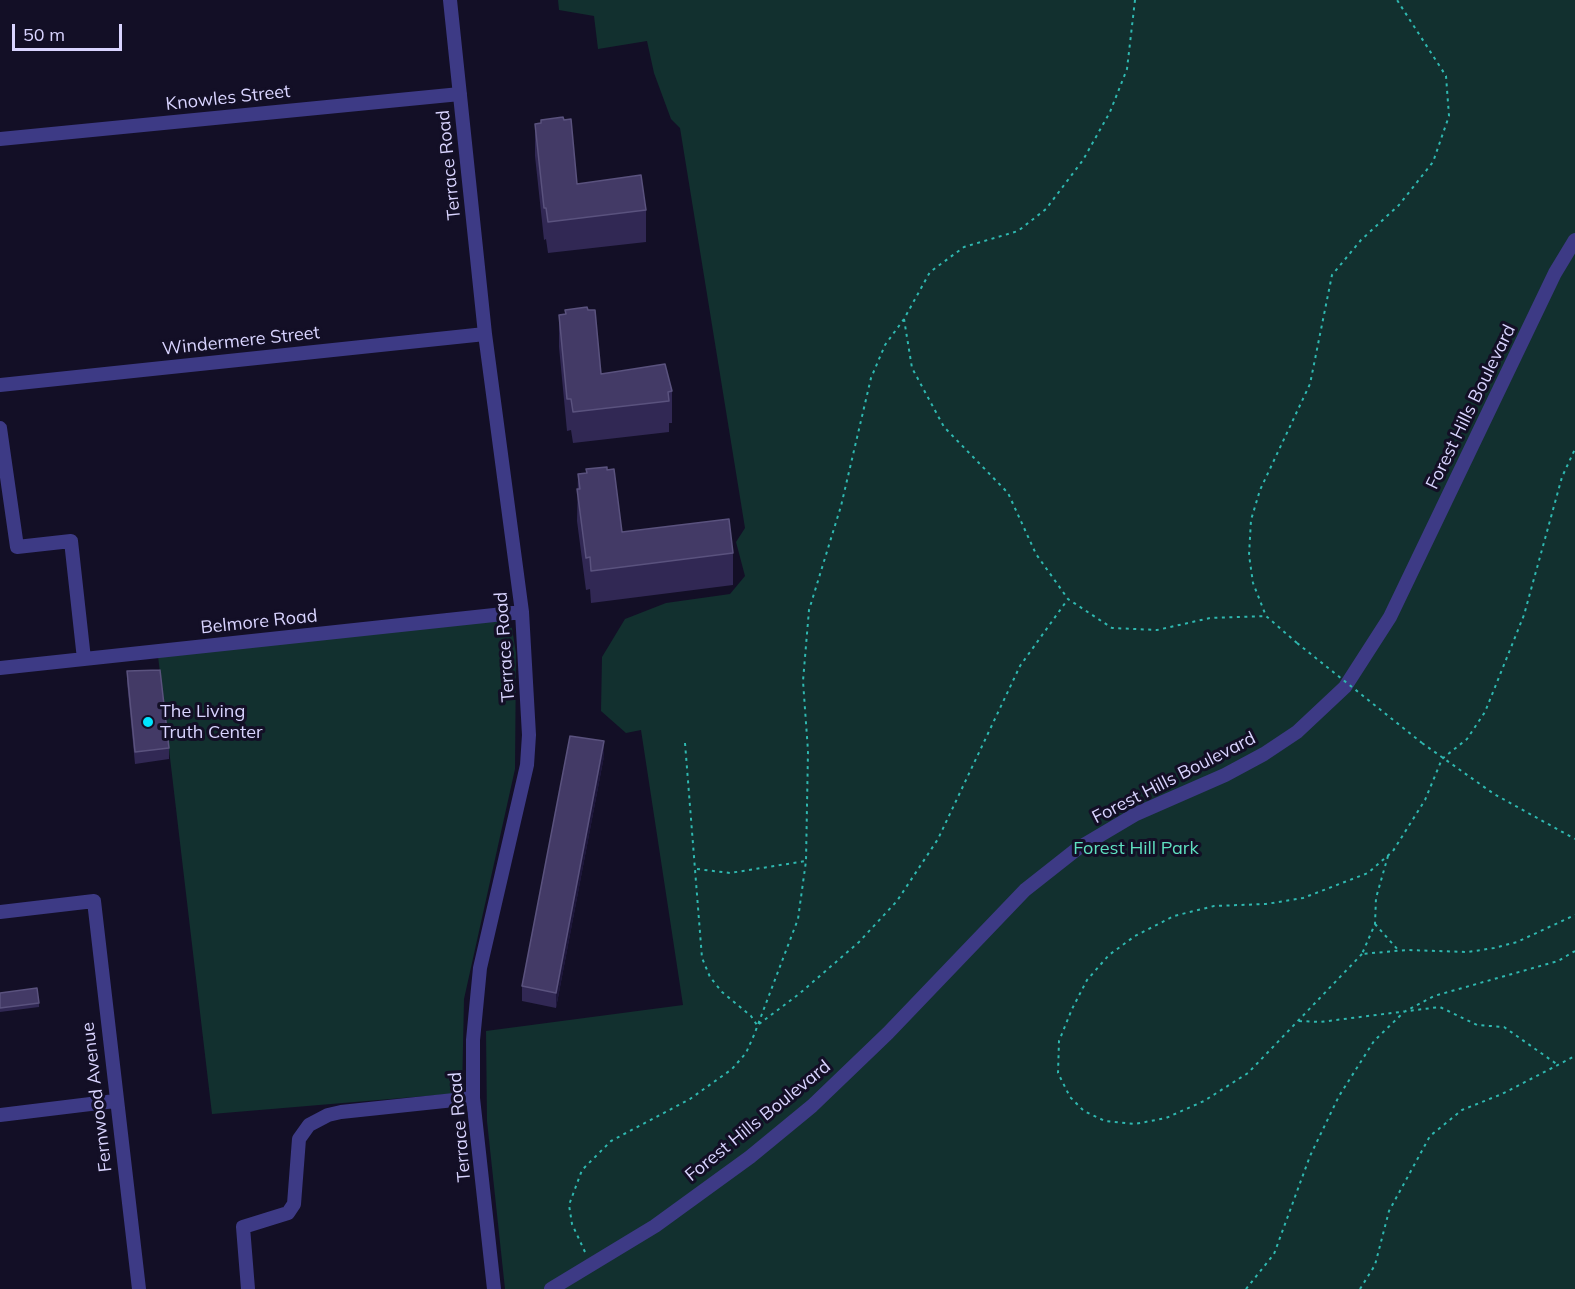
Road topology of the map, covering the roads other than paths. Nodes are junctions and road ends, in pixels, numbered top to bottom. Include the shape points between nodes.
1 (450, 0) edge
2 (460, 94) junction
3 (0, 139) edge
4 (1575, 240) edge
5 (485, 333) junction
6 (0, 385) edge
7 (0, 428) edge
8 (6, 507) edge
9 (522, 612) junction
10 (84, 659) junction
11 (0, 668) edge
12 (0, 912) edge
13 (473, 1098) junction
14 (115, 1101) junction
15 (0, 1115) edge
16 (139, 1289) edge
17 (248, 1289) edge
18 (494, 1289) edge
19 (551, 1289) edge

1 - 2 street, Terrace Road
2 - 3 street, Knowles Street
2 - 5 street, Terrace Road
4 - 19 street, Forest Hills Boulevard via 1555,273 1390,617 1345,687 1297,732 1264,754 1136,814 1077,849 1025,890 812,1106 664,1219
5 - 6 street, Windermere Street
5 - 9 street, Terrace Road
7 - 8 street
8 - 10 street via 17,547 71,541
9 - 10 street, Belmore Road
9 - 13 street, Terrace Road via 527,765 476,992
10 - 11 street, Belmore Road
12 - 14 street, Fernwood Avenue via 94,901
13 - 17 street via 341,1112 309,1125 298,1139 294,1204 283,1216 243,1227
13 - 18 street, Terrace Road
14 - 15 street
14 - 16 street, Fernwood Avenue

